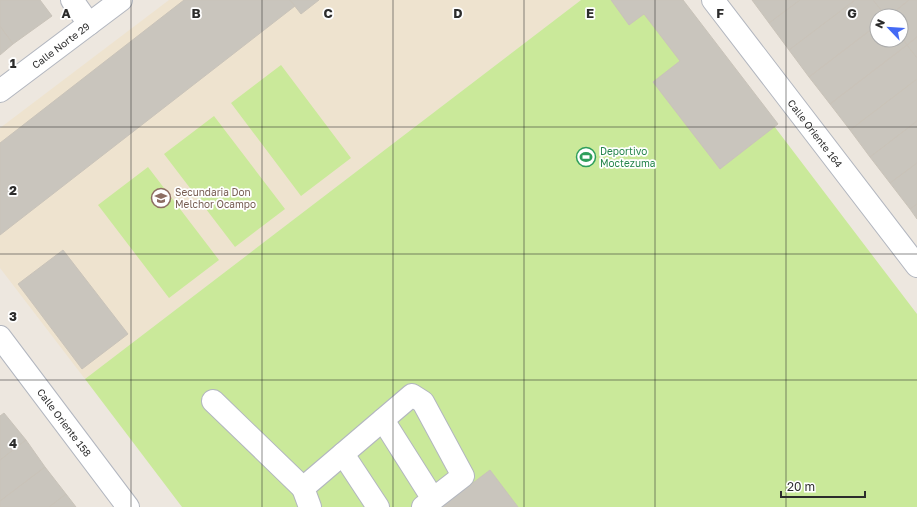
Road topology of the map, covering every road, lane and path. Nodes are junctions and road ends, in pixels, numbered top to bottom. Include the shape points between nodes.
1 (72, 0) edge
2 (121, 0) edge
3 (713, 0) edge
4 (90, 24) junction
5 (0, 92) edge
6 (917, 266) edge
7 (0, 337) edge
8 (213, 401) dead end
9 (383, 420) junction
10 (343, 454) junction
11 (306, 498) edge
12 (428, 503) edge
13 (128, 507) edge
14 (378, 507) edge

1 - 4 street
2 - 4 street, Calle Norte 29
3 - 6 street, Calle Oriente 164
4 - 5 street, Calle Norte 29
7 - 13 street, Calle Oriente 158
8 - 11 street
9 - 10 street
9 - 12 street
9 - 12 street via 412,395 423,402 463,476
10 - 11 street
10 - 14 street

